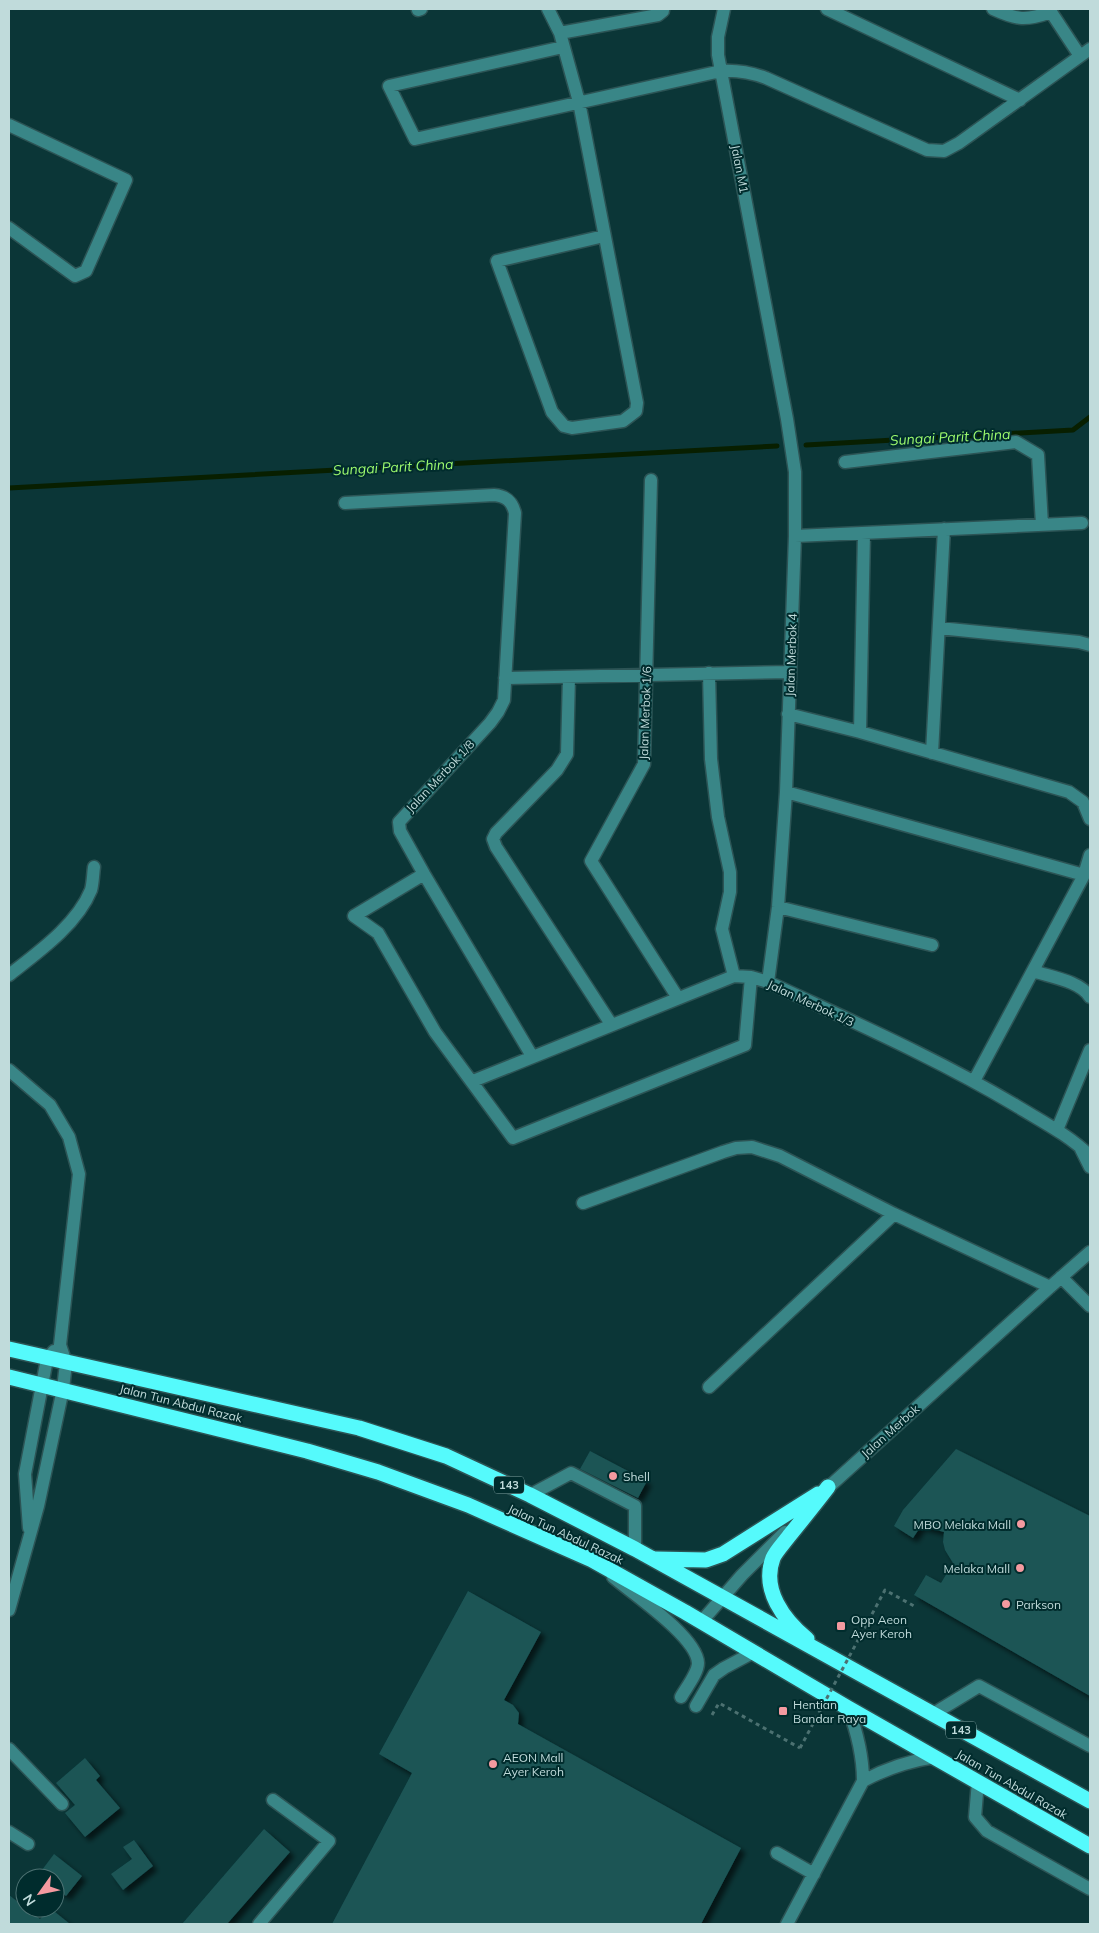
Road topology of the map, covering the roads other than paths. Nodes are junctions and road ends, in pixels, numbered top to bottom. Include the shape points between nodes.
1 (548, 9) edge
2 (663, 9) edge
3 (724, 9) edge
4 (827, 9) edge
5 (993, 9) edge
6 (1050, 10) edge
7 (560, 33) junction
8 (564, 47) junction
9 (1085, 52) edge
10 (721, 71) junction
11 (1020, 100) junction
12 (579, 102) junction
13 (9, 125) edge
14 (9, 228) edge
15 (604, 236) junction
16 (771, 330) joint
17 (845, 462) dead end
18 (651, 480) dead end
19 (344, 503) dead end
20 (1082, 523) dead end
21 (1042, 525) junction
22 (944, 529) junction
23 (864, 533) junction
24 (795, 536) junction
25 (939, 628) junction
26 (1090, 645) edge
27 (790, 672) junction
28 (709, 674) junction
29 (646, 675) junction
30 (570, 677) junction
31 (505, 678) junction
32 (788, 714) junction
33 (860, 732) junction
34 (932, 753) junction
35 (786, 792) junction
36 (1090, 819) edge
37 (1090, 855) edge
38 (94, 867) dead end
39 (424, 874) junction
40 (1084, 875) junction
41 (778, 907) junction
42 (932, 945) dead end
43 (1033, 971) junction
44 (9, 975) edge
45 (734, 976) junction
46 (751, 977) junction
47 (768, 982) junction
48 (1090, 997) edge
49 (678, 998) junction
50 (612, 1024) junction
51 (1090, 1050) edge
52 (532, 1056) junction
53 (9, 1070) edge
54 (472, 1081) junction
55 (974, 1081) junction
56 (1057, 1130) junction
57 (1079, 1145) junction
58 (1090, 1156) edge
59 (1090, 1167) edge
60 (583, 1203) dead end
61 (894, 1214) junction
62 (1090, 1252) edge
63 (1061, 1277) junction
64 (1050, 1286) junction
65 (1090, 1306) edge
66 (60, 1345) junction
67 (9, 1349) edge
68 (47, 1359) junction
69 (66, 1363) junction
70 (9, 1377) edge
71 (43, 1384) junction
72 (709, 1387) dead end
73 (63, 1389) junction
74 (828, 1487) junction
75 (530, 1494) junction
76 (30, 1535) junction
77 (635, 1549) junction
78 (651, 1558) junction
79 (592, 1560) junction
80 (722, 1598) junction
81 (9, 1610) edge
82 (702, 1621) junction
83 (754, 1652) junction
84 (832, 1659) junction
85 (681, 1697) dead end
86 (696, 1706) dead end
87 (848, 1708) junction
88 (933, 1714) junction
89 (1090, 1746) edge
90 (9, 1749) edge
91 (935, 1757) junction
92 (863, 1781) junction
93 (978, 1781) junction
94 (273, 1800) dead end
95 (1090, 1801) edge
96 (62, 1804) dead end
97 (9, 1832) edge
98 (28, 1844) dead end
99 (1090, 1846) edge
100 (777, 1853) dead end
101 (814, 1874) junction
102 (1090, 1889) edge
103 (259, 1924) edge
104 (786, 1924) edge

1 - 7 street
2 - 7 street via 658,15
3 - 10 street, Jalan M1 via 718,37
4 - 11 street
5 - 6 street via 1013,18 1025,19
6 - 9 street
7 - 8 street
8 - 12 street
8 - 12 street via 389,86 414,139
9 - 11 street
10 - 11 street via 750,72 766,78 927,150 944,151 952,147
10 - 12 street
10 - 16 street, Jalan M1
12 - 15 street
13 - 14 street via 126,180 86,271 75,276
15 - 15 street via 636,411 623,422 572,428 564,426 552,412 497,261
16 - 24 street, Jalan Merbok 4 via 795,472
17 - 21 street via 1016,442 1038,454
18 - 29 street, Jalan Merbok 1/6
19 - 31 street, Jalan Merbok 1/8 via 494,495 509,499 515,513
20 - 21 street
21 - 22 street
22 - 23 street
22 - 25 street
23 - 24 street
23 - 33 street
24 - 27 street, Jalan Merbok 4
25 - 26 street
25 - 34 street
27 - 28 street
27 - 32 street, Jalan Merbok 4
28 - 29 street
28 - 45 street via 711,759 718,817 730,872 730,892 722,929
29 - 30 street
29 - 49 street, Jalan Merbok 1/6 via 644,764 591,861
30 - 31 street
30 - 50 street via 567,754 557,770 493,839
31 - 39 street, Jalan Merbok 1/8 via 504,700 498,712 399,822 400,831
32 - 33 street
32 - 35 street, Jalan Merbok 4
33 - 34 street
34 - 36 street via 1069,792 1083,802
35 - 40 street
35 - 41 street, Jalan Merbok 4
37 - 40 street
38 - 44 street via 91,889 79,910 63,929
39 - 52 street, Jalan Merbok 1/8
39 - 54 street via 354,916 378,934 435,1032
40 - 43 street
41 - 42 street
41 - 47 street, Jalan Merbok 4
43 - 48 street via 1076,986
43 - 55 street
45 - 46 street, Jalan Merbok 1/3
45 - 49 street, Jalan Merbok 1/3
46 - 47 street, Jalan Merbok 1/3
46 - 54 street via 745,1045 514,1138
47 - 55 street, Jalan Merbok 1/3
49 - 50 street, Jalan Merbok 1/3
50 - 52 street, Jalan Merbok 1/3
51 - 56 street
52 - 54 street, Jalan Merbok 1/3
53 - 66 street via 50,1105 69,1137 79,1174
55 - 56 street, Jalan Merbok 1/3
56 - 57 street, Jalan Merbok 1/3
57 - 58 street, Jalan Merbok 1/3
57 - 59 street, Jalan Merbok 1/3
60 - 61 street via 723,1152 752,1148 780,1156
61 - 64 street
61 - 72 street
62 - 63 street, Jalan Merbok
63 - 64 street, Jalan Merbok
63 - 65 street
64 - 74 street, Jalan Merbok
66 - 68 street
66 - 69 street
67 - 68 highway, Jalan Tun Abdul Razak / 143
68 - 69 highway, Jalan Tun Abdul Razak / 143
68 - 71 street
69 - 73 street
69 - 75 highway, Jalan Tun Abdul Razak / 143 via 359,1428 446,1456
70 - 71 highway, Jalan Tun Abdul Razak
71 - 73 highway, Jalan Tun Abdul Razak
71 - 76 street via 25,1474
73 - 76 street
73 - 79 highway, Jalan Tun Abdul Razak via 307,1450 378,1472 468,1505
74 - 78 highway via 722,1554 706,1560
74 - 80 street, Jalan Merbok
74 - 84 highway via 774,1558 770,1574 772,1593 782,1612 796,1630
75 - 77 highway, Jalan Tun Abdul Razak / 143
75 - 77 street via 571,1473 611,1493 635,1506
76 - 81 street
77 - 78 highway, Jalan Tun Abdul Razak / 143
78 - 80 highway, Jalan Tun Abdul Razak / 143
79 - 82 highway, Jalan Tun Abdul Razak
79 - 85 street via 691,1643 697,1654 698,1666
80 - 82 street, Jalan Merbok
80 - 84 highway, Jalan Tun Abdul Razak / 143
82 - 83 highway, Jalan Tun Abdul Razak
83 - 86 street via 714,1675
83 - 87 highway, Jalan Tun Abdul Razak
84 - 88 highway, Jalan Tun Abdul Razak / 143
87 - 91 highway, Jalan Tun Abdul Razak
87 - 92 street via 860,1744
88 - 89 street via 979,1686
88 - 95 highway, Jalan Tun Abdul Razak / 143
90 - 96 street
91 - 92 street via 897,1765
91 - 93 highway, Jalan Tun Abdul Razak
92 - 101 street
93 - 99 highway, Jalan Tun Abdul Razak
93 - 102 street via 975,1817 987,1831
94 - 103 street via 329,1841
97 - 98 street
100 - 101 street
101 - 104 street

